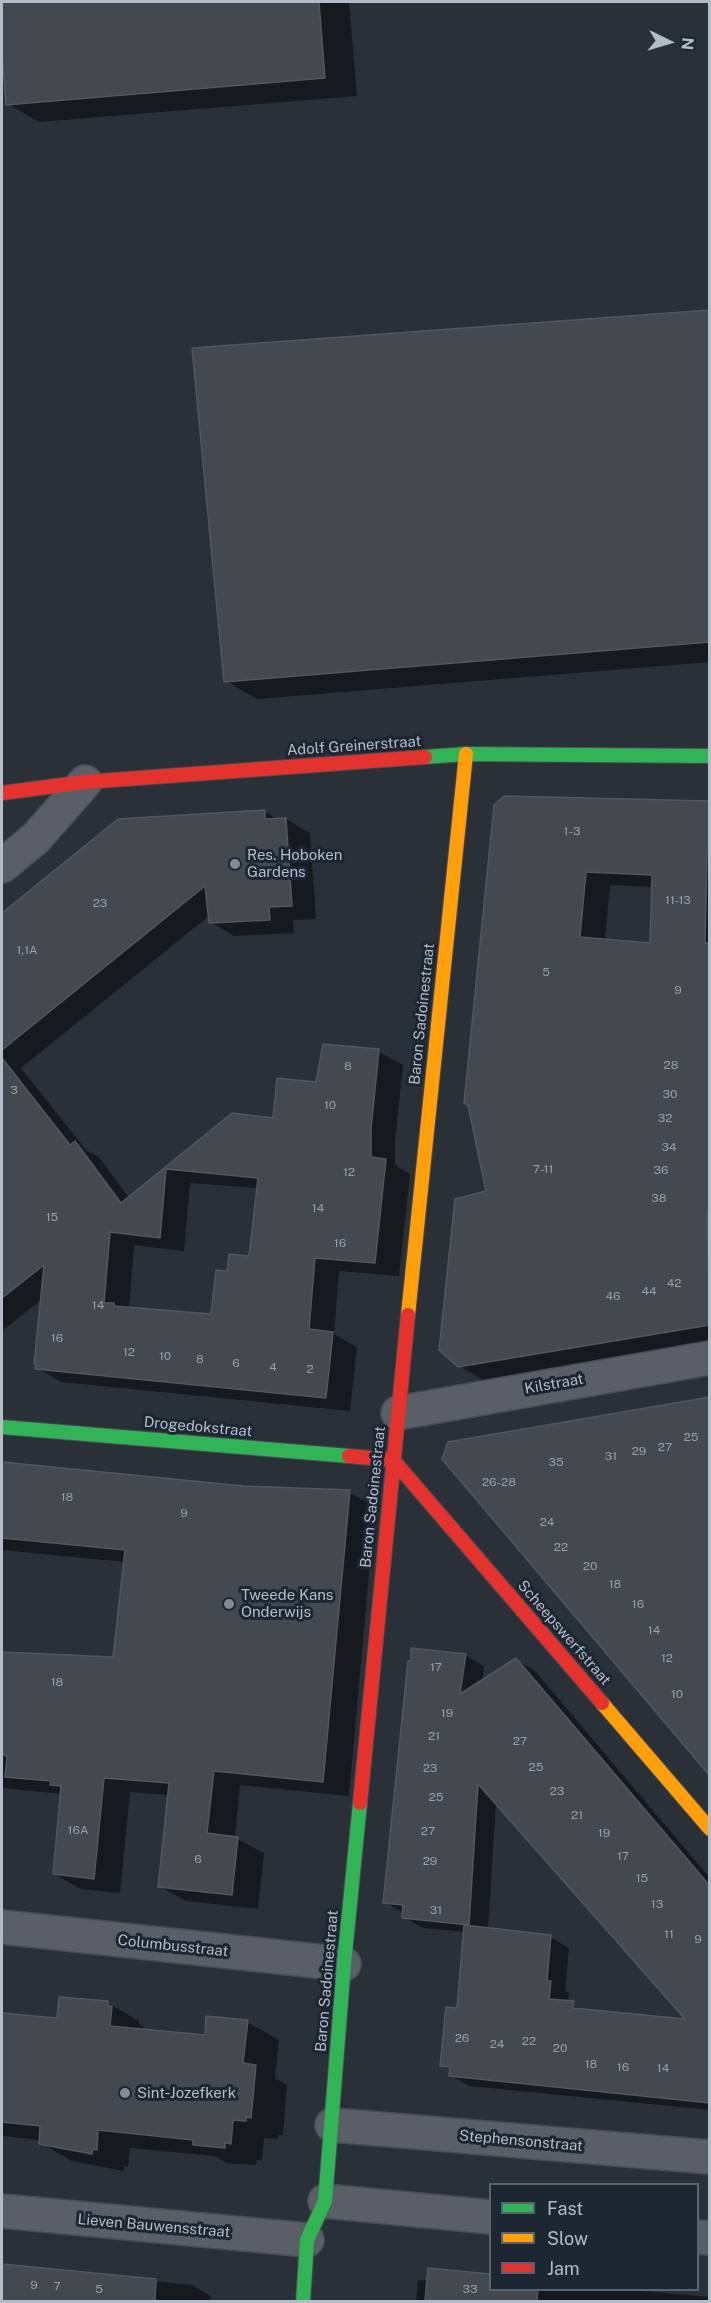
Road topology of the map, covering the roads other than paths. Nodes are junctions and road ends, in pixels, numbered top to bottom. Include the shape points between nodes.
1 (466, 754) junction
2 (710, 756) edge
3 (85, 782) junction
4 (2, 793) edge
5 (2, 866) edge
6 (710, 1358) edge
7 (398, 1413) junction
8 (2, 1427) edge
9 (393, 1460) junction
10 (710, 1829) edge
11 (2, 1927) edge
12 (344, 1964) junction
13 (332, 2125) junction
14 (710, 2157) edge
15 (325, 2201) junction
16 (2, 2211) edge
17 (489, 2217) edge
18 (307, 2240) junction
19 (303, 2301) edge

1 - 2 street, Adolf Greinerstraat
1 - 3 street, Adolf Greinerstraat
1 - 7 street, Baron Sadoinestraat
3 - 4 street, Adolf Greinerstraat
3 - 5 street via 36,838
6 - 7 street, Kilstraat
7 - 9 street, Baron Sadoinestraat
8 - 9 street, Drogedokstraat
9 - 10 street, Scheepswerfstraat
9 - 12 street, Baron Sadoinestraat
11 - 12 street, Columbusstraat
12 - 13 street, Baron Sadoinestraat
13 - 14 street, Stephensonstraat
13 - 15 street, Baron Sadoinestraat
15 - 17 street
15 - 18 street, Baron Sadoinestraat
16 - 18 street, Lieven Bauwensstraat
18 - 19 street

